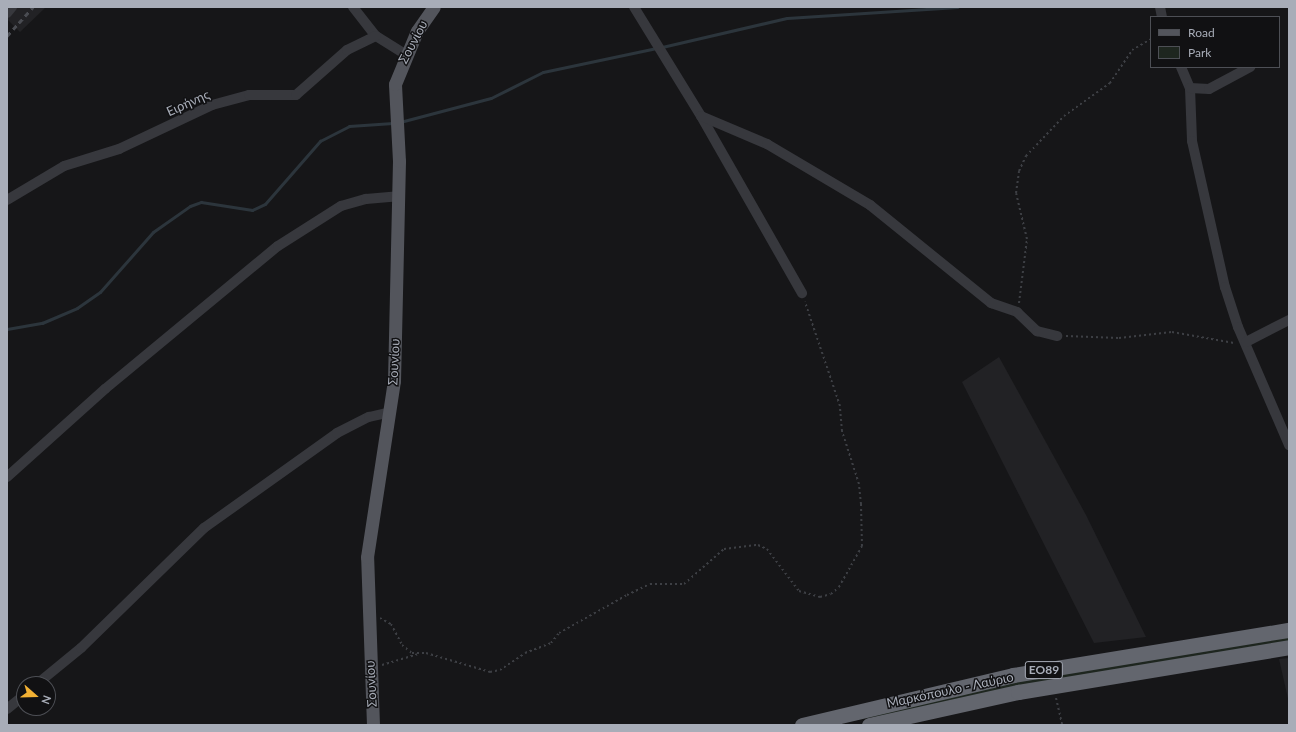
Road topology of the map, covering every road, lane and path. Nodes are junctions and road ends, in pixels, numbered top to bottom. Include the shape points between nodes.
1 (12, 7) edge
2 (353, 7) edge
3 (434, 7) edge
4 (634, 7) edge
5 (7, 13) edge
6 (376, 36) junction
7 (1150, 40) edge
8 (406, 54) junction
9 (1181, 68) edge
10 (1248, 68) edge
11 (1190, 88) junction
12 (702, 116) junction
13 (398, 196) junction
14 (7, 200) edge
15 (802, 293) joint
16 (1017, 312) junction
17 (1289, 320) edge
18 (1057, 336) joint
19 (1246, 342) junction
20 (390, 412) junction
21 (1289, 445) edge
22 (7, 477) edge
23 (368, 615) junction
24 (1289, 630) edge
25 (1289, 647) edge
26 (417, 654) junction
27 (370, 667) junction
28 (47, 676) edge
29 (1046, 687) junction
30 (16, 702) edge
31 (7, 709) edge
32 (373, 725) edge
33 (802, 725) edge
34 (869, 725) edge
35 (1062, 725) edge

1 - 5 street
2 - 6 street
3 - 8 main road, Σουνίου
4 - 12 street via 662,56
6 - 8 street
6 - 14 street, Ειρήνης via 347,50 296,95 249,95 212,106 119,149 64,166
7 - 16 path via 1132,50 1110,83 1064,116 1026,156 1019,171 1016,193 1026,239
8 - 13 main road, Σουνίου via 395,84
9 - 11 street
10 - 11 street via 1209,89
11 - 19 street via 1192,140 1225,287
12 - 15 street
12 - 16 street via 767,144 870,205 990,303
13 - 20 main road, Σουνίου via 396,342
13 - 22 street via 366,198 342,206 278,246 100,394
15 - 26 path via 840,406 842,431 859,484 862,546 839,587 820,597 810,596 799,591 766,549 758,546 724,549 684,584 650,584 627,594 500,670 480,671
16 - 18 street via 1037,331
17 - 19 street
18 - 19 path via 1119,338 1172,332 1231,343
19 - 21 street
20 - 23 main road, Σουνίου via 367,557
20 - 28 street via 369,417 337,433 204,528 81,648
23 - 26 path via 391,624 402,645
23 - 27 main road, Σουνίου
24 - 33 highway, Μαρκόπουλο - Λαύριο / ΕΟ89 via 1013,676
25 - 29 highway, Μαρκόπουλο - Λαύριο / ΕΟ89
26 - 27 path
27 - 32 main road, Σουνίου
29 - 34 highway, Μαρκόπουλο - Λαύριο / ΕΟ89
29 - 35 path via 1056,697
30 - 31 street

